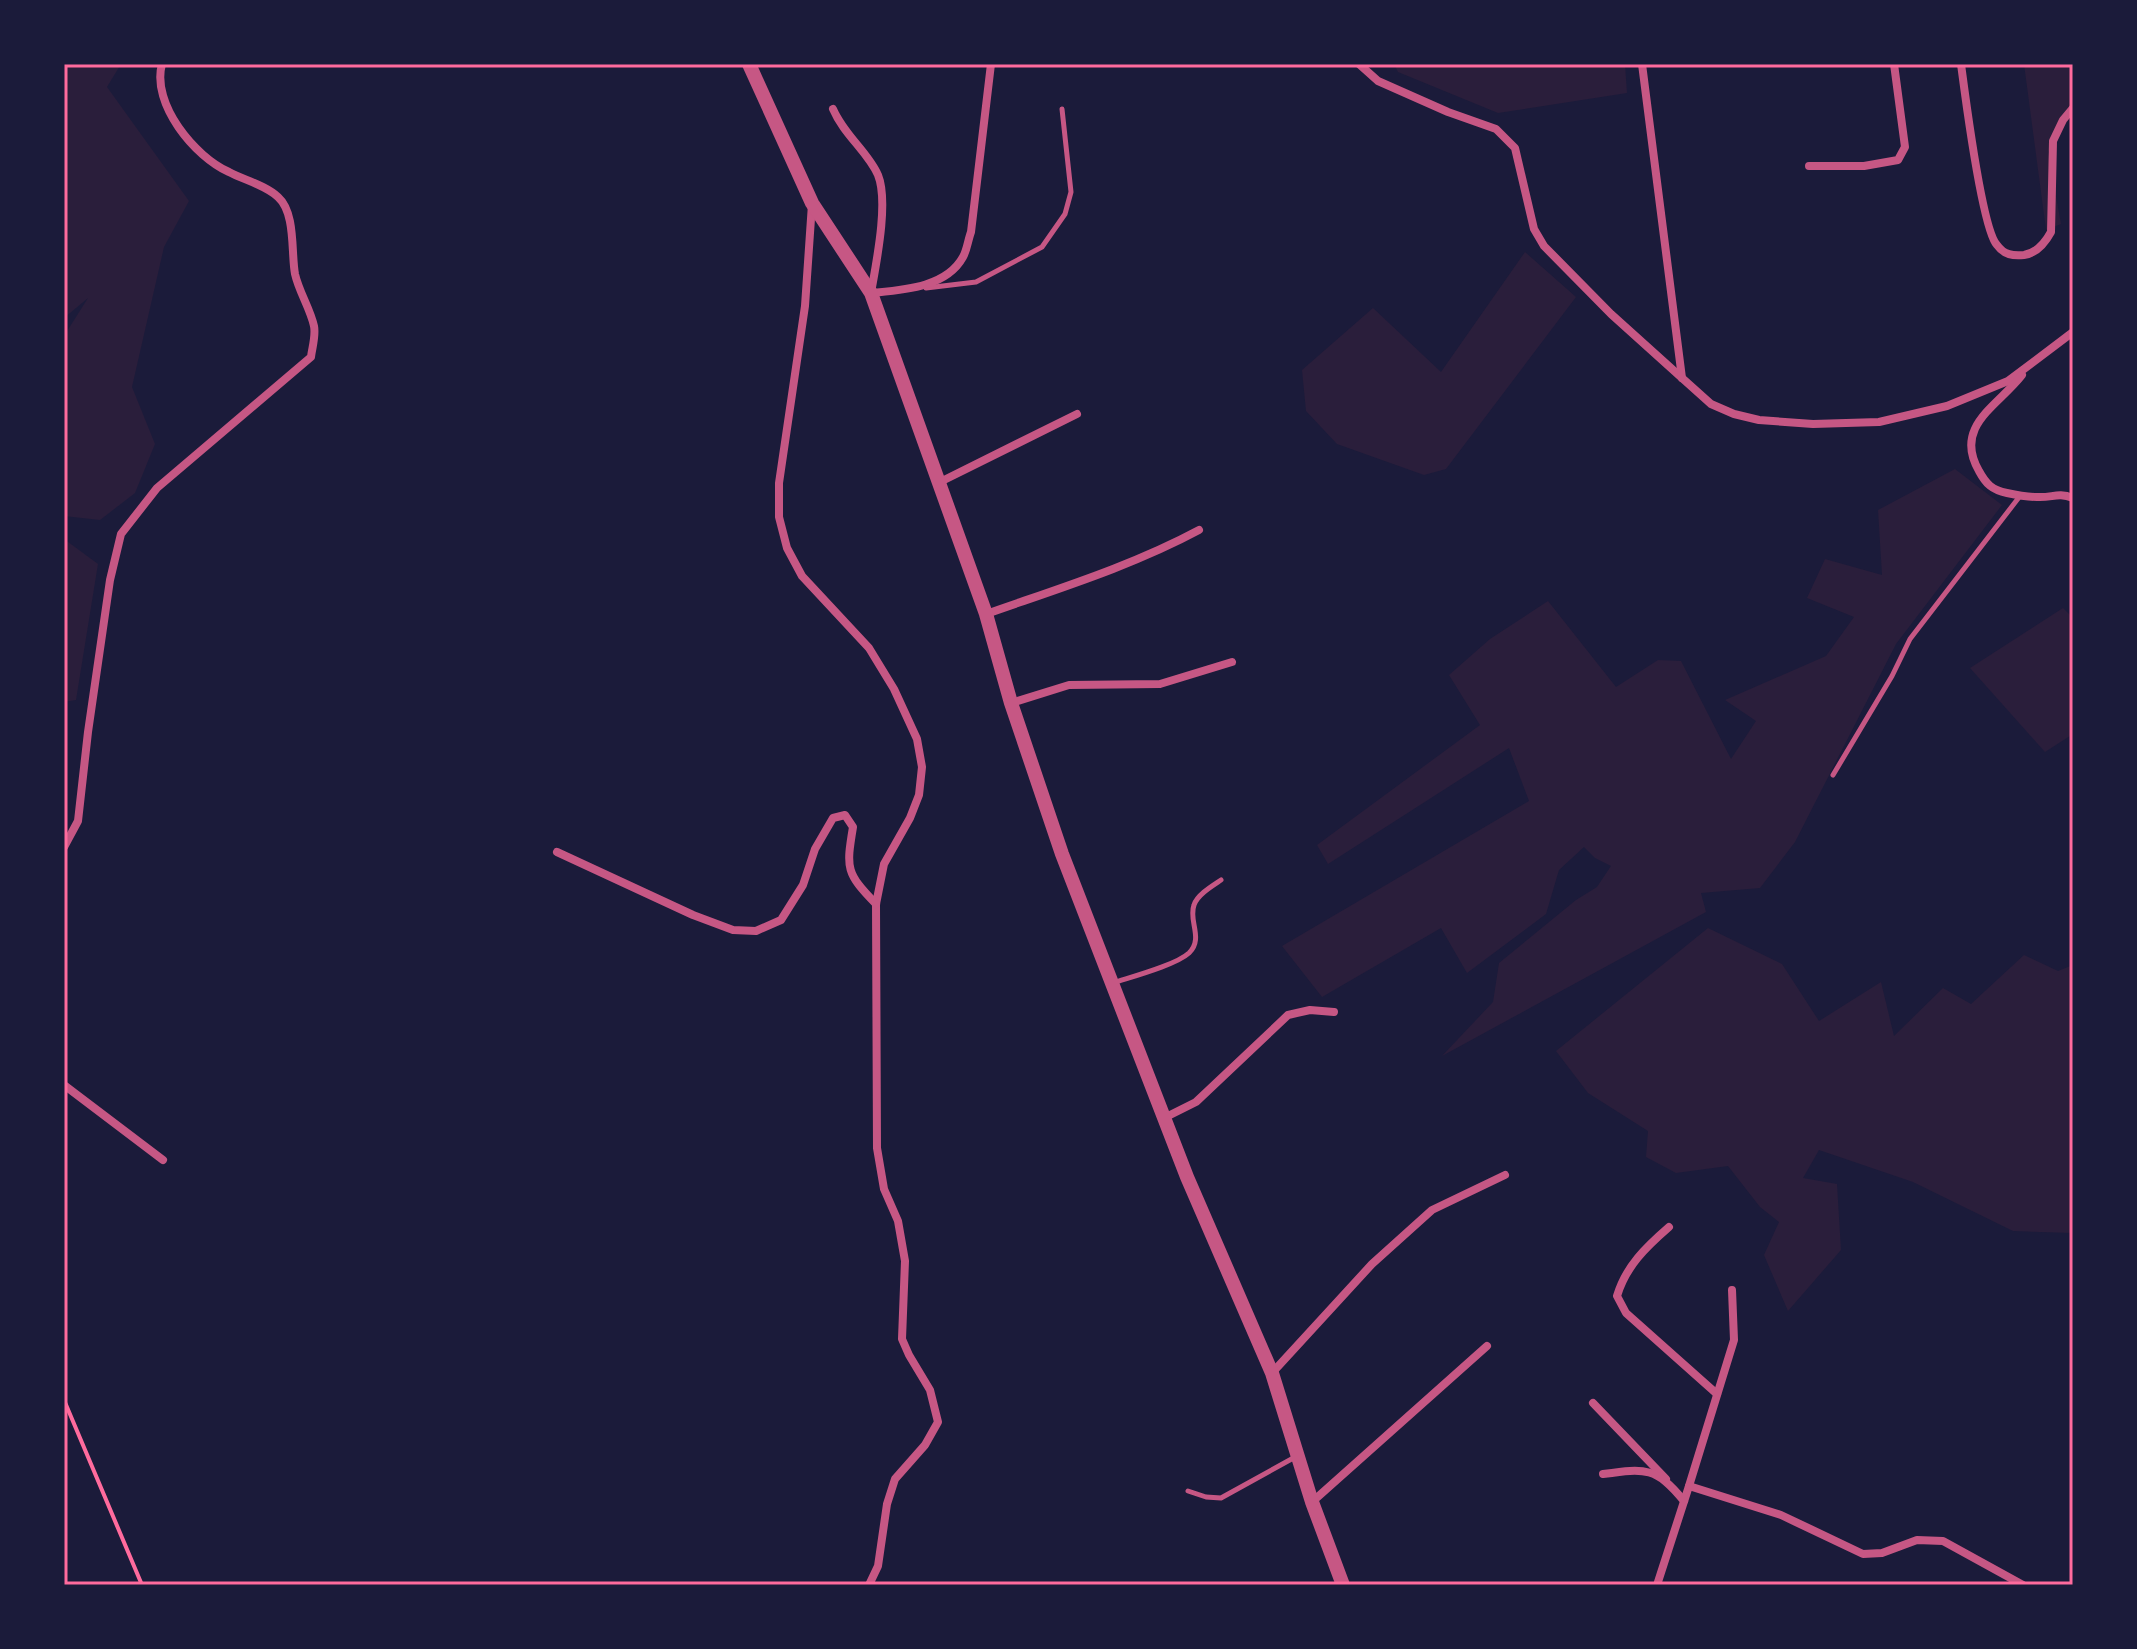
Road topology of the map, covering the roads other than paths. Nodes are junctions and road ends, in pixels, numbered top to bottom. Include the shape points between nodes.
1 (162, 64) edge
2 (749, 64) edge
3 (991, 64) edge
4 (1359, 64) edge
5 (1642, 64) edge
6 (1894, 64) edge
7 (1961, 64) edge
8 (2073, 108) edge
9 (833, 109) dead end
10 (1062, 109) dead end
11 (1809, 166) dead end
12 (812, 203) junction
13 (914, 289) junction
14 (871, 293) junction
15 (2073, 332) edge
16 (2024, 371) junction
17 (1682, 378) junction
18 (1077, 414) dead end
19 (937, 483) junction
20 (2020, 495) junction
21 (2073, 498) edge
22 (1199, 530) dead end
23 (986, 614) junction
24 (1232, 662) dead end
25 (1011, 703) junction
26 (1833, 775) dead end
27 (64, 847) edge
28 (557, 852) dead end
29 (1221, 880) dead end
30 (876, 904) junction
31 (1112, 984) junction
32 (1334, 1012) dead end
33 (64, 1085) edge
34 (1164, 1118) junction
35 (163, 1160) dead end
36 (1505, 1175) dead end
37 (1669, 1227) dead end
38 (1732, 1290) dead end
39 (1487, 1346) dead end
40 (1272, 1373) junction
41 (1717, 1394) junction
42 (1593, 1403) dead end
43 (1298, 1455) junction
44 (1603, 1474) dead end
45 (1666, 1479) junction
46 (1689, 1486) junction
47 (1188, 1491) dead end
48 (1684, 1501) junction
49 (1312, 1502) junction
50 (869, 1585) edge
51 (1343, 1585) edge
52 (1657, 1585) edge
53 (2023, 1585) edge

1 - 27 street via 162,90 172,117 200,154 280,198 291,227 295,275 314,329 313,343 311,357 157,488 121,534 110,580 78,821
2 - 12 street
3 - 13 street via 964,257 949,274
4 - 17 street via 1378,81 1496,129 1515,148 1534,229 1544,246
5 - 17 street
6 - 11 street via 1905,147 1898,160
7 - 8 street via 1985,221 1997,247 2011,256 2029,254 2051,232 2053,141
9 - 14 street via 879,176 882,210
10 - 13 lane via 1071,192 1065,214 1042,247 976,282
12 - 14 street
12 - 30 street via 779,517 802,576 869,648 917,739 919,795 884,864
13 - 14 street
14 - 19 street
15 - 16 street
16 - 17 street via 1947,406 1879,422 1813,424 1734,414 1711,404
16 - 20 street via 1978,422 1971,454 1987,485
18 - 19 street
19 - 23 street
20 - 21 street via 2060,493
20 - 26 lane via 1910,639
22 - 23 street
23 - 25 street
24 - 25 street via 1160,684 1069,685
25 - 31 street
28 - 30 street via 693,915 733,930 756,931 781,920 803,885 825,829 833,818 845,815 853,827 847,860 854,881
29 - 31 lane via 1194,902 1197,938 1189,953
30 - 50 street via 877,1148 905,1261 902,1339 930,1390 938,1422 895,1479 878,1566
31 - 34 street
32 - 34 street via 1288,1015 1196,1102
33 - 35 street
34 - 40 street
36 - 40 street via 1432,1210 1372,1264
37 - 41 street via 1642,1251 1617,1296 1626,1313
38 - 41 street via 1734,1340
39 - 49 street
40 - 43 street
41 - 46 street
42 - 45 street
43 - 47 lane via 1221,1498
43 - 49 street
44 - 45 street via 1635,1470
45 - 48 street
46 - 48 street
46 - 53 street via 1781,1515 1863,1554 1917,1540 1943,1541
48 - 52 street
49 - 51 street

